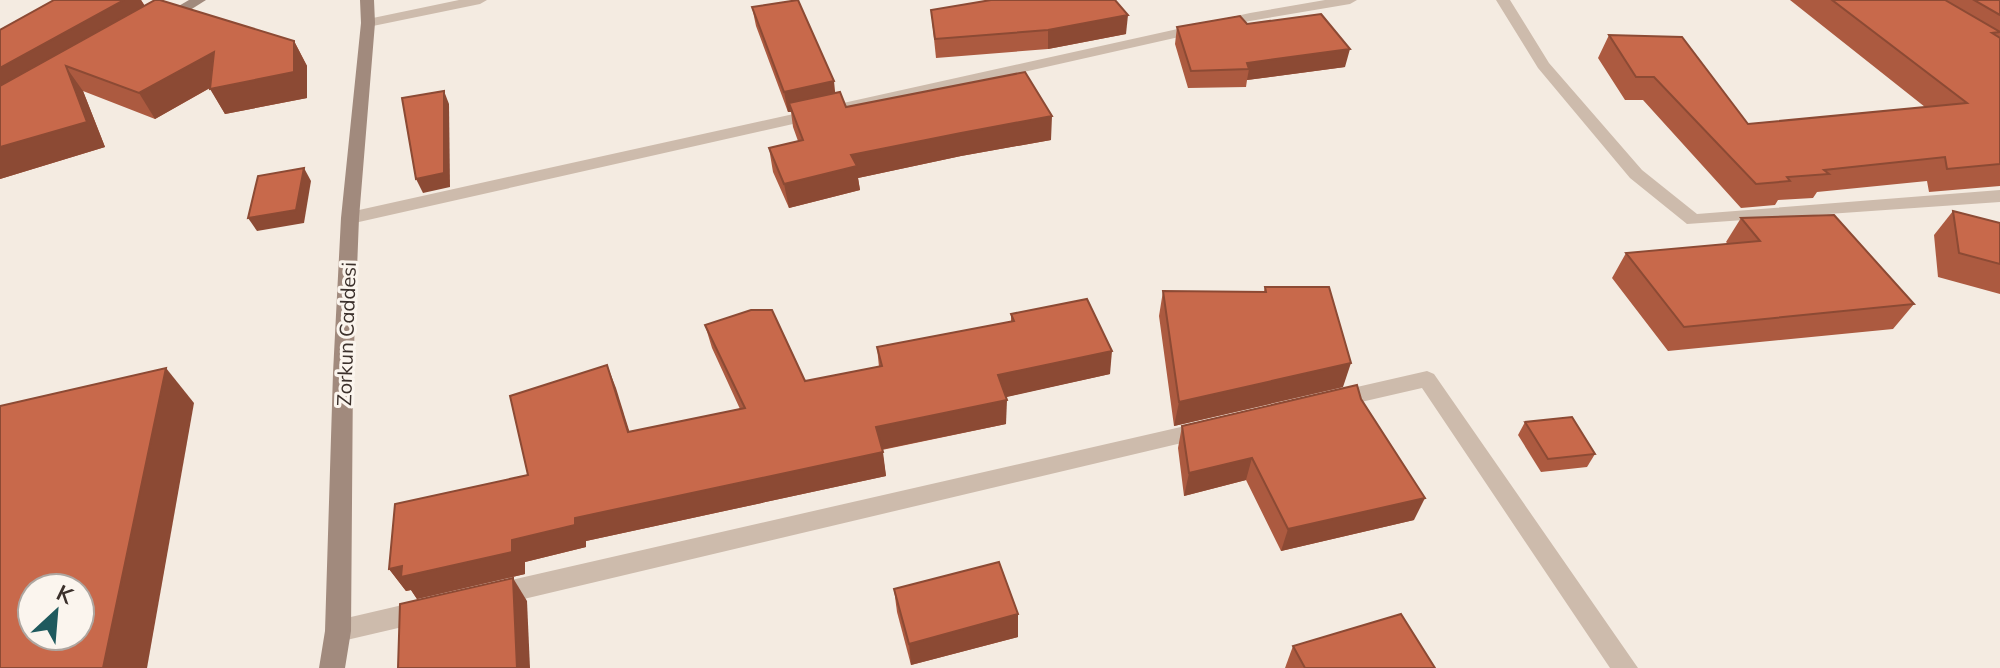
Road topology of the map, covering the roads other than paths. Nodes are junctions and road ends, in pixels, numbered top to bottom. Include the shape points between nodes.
1 (199, 0) edge
2 (367, 0) edge
3 (480, 0) edge
4 (1242, 0) edge
5 (1350, 0) edge
6 (1503, 0) edge
7 (1250, 17) junction
8 (368, 23) junction
9 (146, 31) edge
10 (2000, 196) edge
11 (350, 218) junction
12 (1318, 404) edge
13 (1224, 425) edge
14 (478, 598) edge
15 (447, 606) edge
16 (338, 631) junction
17 (332, 668) edge
18 (1625, 668) edge

1 - 9 street
2 - 8 street, Zorkun Caddesi
3 - 8 street
4 - 7 street
5 - 7 street
6 - 10 street via 1543,65 1636,174 1693,220
7 - 11 street
8 - 11 street, Zorkun Caddesi
11 - 16 street, Zorkun Caddesi
12 - 18 street via 1427,379
13 - 14 street
15 - 16 street
16 - 17 street, Zorkun Caddesi

